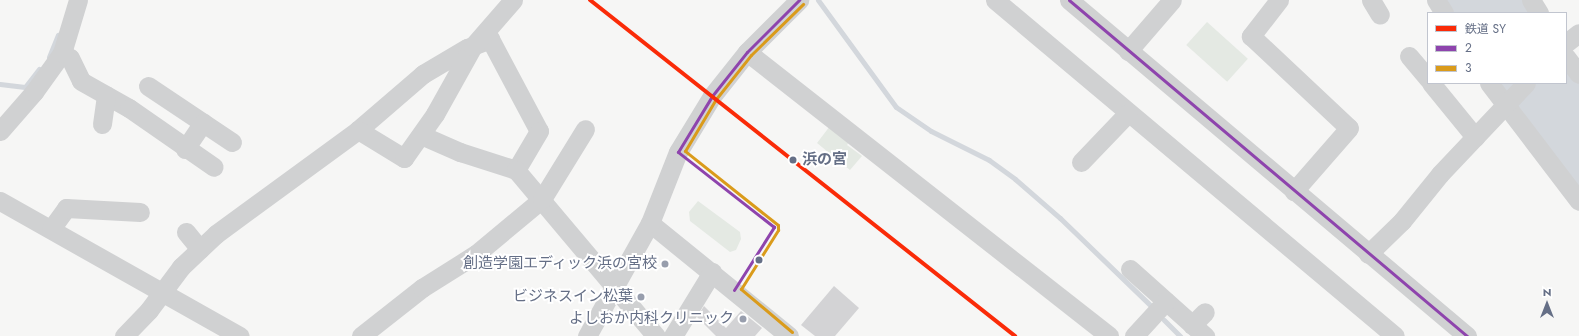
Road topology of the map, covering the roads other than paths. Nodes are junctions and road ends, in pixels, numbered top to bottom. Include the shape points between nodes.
1 (78, 0) edge
2 (513, 0) edge
3 (799, 0) edge
4 (995, 0) edge
5 (1069, 0) edge
6 (1172, 0) edge
7 (1279, 0) edge
8 (1436, 0) edge
9 (1531, 0) edge
10 (1443, 12) edge
11 (1538, 12) edge
12 (1579, 33) edge
13 (1567, 42) edge
14 (473, 46) junction
15 (1128, 51) junction
16 (747, 52) junction
17 (62, 53) junction
18 (1567, 58) edge
19 (1419, 73) edge
20 (1579, 74) edge
21 (1427, 82) edge
22 (1429, 84) edge
23 (1490, 84) edge
24 (1525, 84) edge
25 (148, 86) dead end
26 (106, 95) junction
27 (1505, 105) junction
28 (1128, 113) junction
29 (203, 122) junction
30 (102, 124) dead end
31 (586, 129) dead end
32 (358, 130) junction
33 (0, 131) edge
34 (421, 135) junction
35 (1475, 137) junction
36 (232, 142) dead end
37 (185, 149) junction
38 (1081, 162) dead end
39 (214, 167) dead end
40 (516, 170) junction
41 (1294, 191) junction
42 (542, 200) junction
43 (0, 201) edge
44 (1579, 201) edge
45 (140, 212) dead end
46 (650, 223) junction
47 (51, 229) junction
48 (186, 232) dead end
49 (200, 249) junction
50 (1368, 254) junction
51 (1130, 269) dead end
52 (712, 272) junction
53 (614, 286) junction
54 (163, 290) junction
55 (1166, 301) junction
56 (1200, 324) edge
57 (124, 336) edge
58 (240, 336) edge
59 (362, 336) edge
60 (587, 336) edge
61 (656, 336) edge
62 (673, 336) edge
63 (789, 336) edge
64 (1109, 336) edge
65 (1134, 336) edge
66 (1394, 336) edge
67 (1467, 336) edge

1 - 17 street
2 - 14 street
3 - 16 street
4 - 28 street
5 - 15 street
6 - 15 street
7 - 41 street via 1251,36 1349,128
8 - 10 street
9 - 11 street
12 - 13 street
14 - 32 street via 423,74
14 - 34 street
14 - 40 street via 490,39 537,125 538,136
15 - 41 street
16 - 46 street via 712,96 678,152
16 - 64 street
17 - 26 street via 70,58 81,80
17 - 33 street via 34,92
18 - 20 street
19 - 21 street
22 - 35 street
23 - 27 street
24 - 27 street
25 - 29 street
26 - 30 street
26 - 37 street
27 - 35 street
27 - 44 street
28 - 38 street
28 - 66 street
29 - 36 street
29 - 37 street
31 - 42 street
32 - 34 street via 404,158
32 - 49 street via 248,208
34 - 40 street via 460,152
35 - 50 street via 1402,220
37 - 39 street
40 - 42 street
41 - 50 street
42 - 53 street
42 - 59 street via 476,254 422,288
43 - 47 street
45 - 47 street via 66,208
46 - 52 street
46 - 53 street
47 - 54 street
48 - 49 street
49 - 54 street
50 - 67 street
51 - 55 street
52 - 62 street
52 - 63 street
53 - 60 street
53 - 61 street
54 - 57 street
54 - 58 street
55 - 56 street
55 - 65 street

